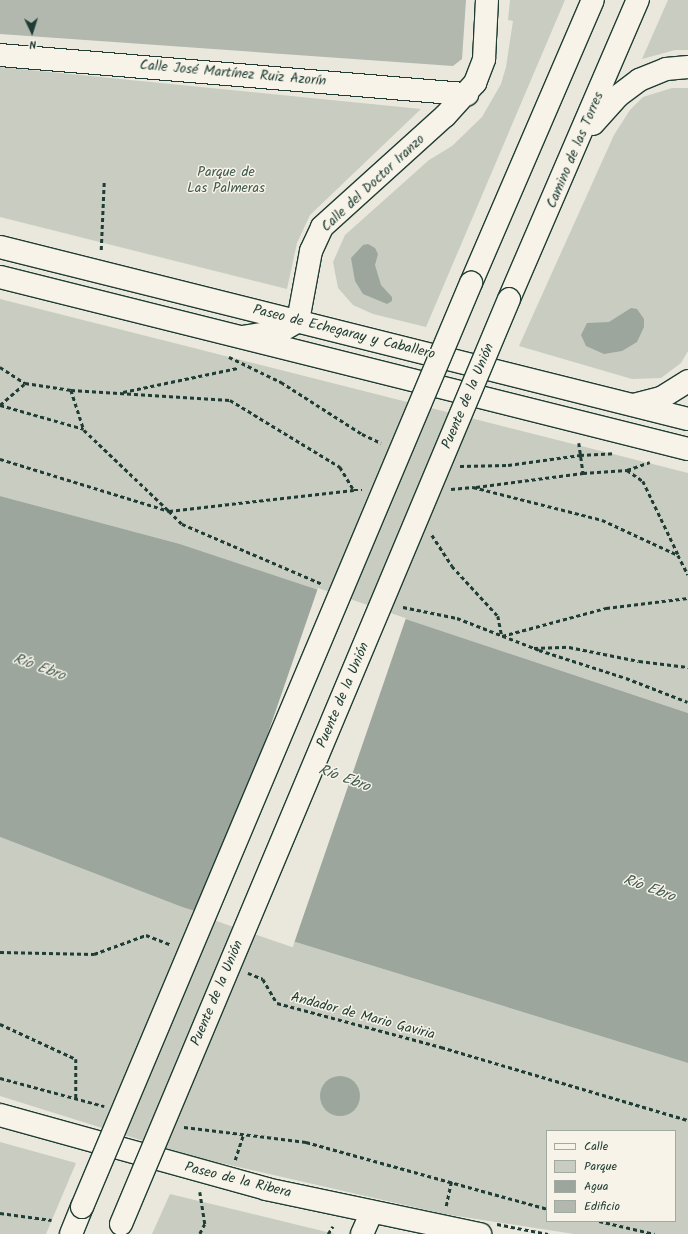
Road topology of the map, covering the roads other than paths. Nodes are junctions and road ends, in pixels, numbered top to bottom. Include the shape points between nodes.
1 (487, 0) edge
2 (593, 0) edge
3 (638, 0) edge
4 (0, 55) edge
5 (688, 67) edge
6 (466, 94) junction
7 (580, 140) junction
8 (0, 246) edge
9 (0, 277) edge
10 (509, 299) joint
11 (298, 321) junction
12 (238, 337) junction
13 (688, 381) edge
14 (633, 405) junction
15 (688, 419) edge
16 (688, 434) edge
17 (646, 438) junction
18 (688, 448) edge
19 (0, 1115) edge
20 (372, 1212) junction
21 (119, 1229) edge
22 (71, 1234) edge
23 (362, 1234) edge
24 (480, 1234) edge

1 - 6 main road, Calle del Doctor Iranzo via 484,59 478,78
2 - 22 main road, bridge via 471,283
3 - 7 main road, Camino de las Torres
4 - 6 main road, Calle José Martínez Ruiz Azorín
5 - 7 main road via 666,69 628,87
6 - 11 main road, Calle del Doctor Iranzo via 322,227 311,251
7 - 10 main road, Camino de las Torres
8 - 11 main road, Paseo de Echegaray y Caballero
9 - 12 main road, Paseo de Echegaray y Caballero
10 - 21 main road, Puente de la Unión, bridge
11 - 12 main road via 281,331
11 - 14 main road, Paseo de Echegaray y Caballero
12 - 17 main road, Paseo de Echegaray y Caballero
13 - 14 main road via 661,398
14 - 15 main road, Paseo de Echegaray y Caballero
16 - 17 main road
17 - 18 main road, Paseo de Echegaray y Caballero
19 - 20 main road, Paseo de la Ribera via 266,1189
20 - 23 main road
20 - 24 main road, Paseo de la Ribera

